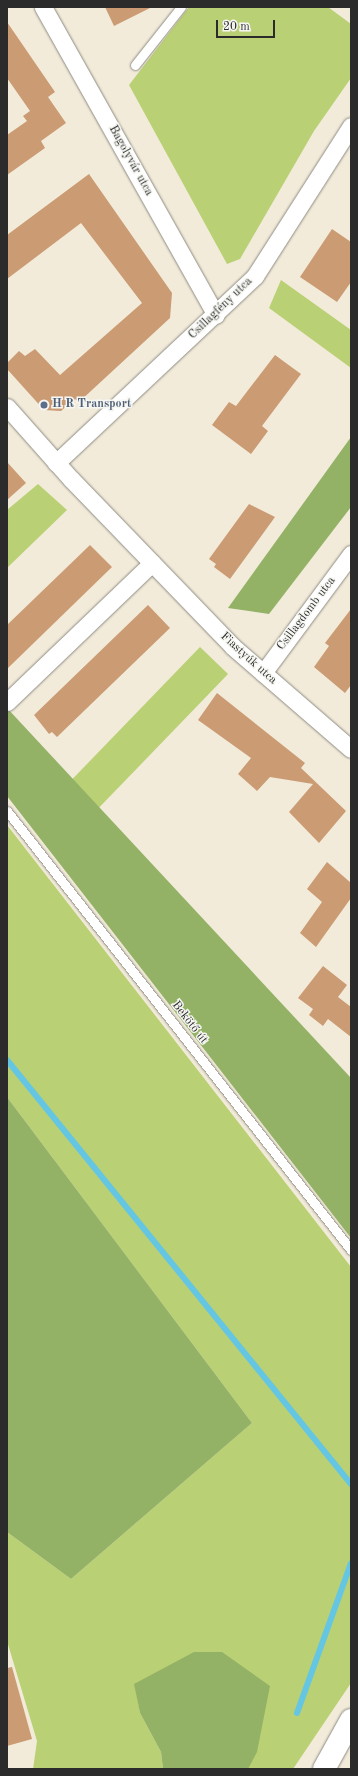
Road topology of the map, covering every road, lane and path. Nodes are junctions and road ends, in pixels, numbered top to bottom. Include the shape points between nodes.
1 (43, 7) edge
2 (181, 7) edge
3 (135, 65) dead end
4 (351, 126) edge
5 (216, 315) junction
6 (7, 406) edge
7 (56, 463) junction
8 (351, 554) edge
9 (152, 564) junction
10 (263, 673) junction
11 (7, 702) edge
12 (351, 749) edge
13 (7, 811) edge
14 (351, 1250) edge
15 (351, 1720) edge
16 (324, 1769) edge

1 - 5 street, Bagolyvár utca
2 - 3 lane
4 - 5 street, Csillagfény utca via 255,276
5 - 7 street, Csillagfény utca
6 - 7 street, Fiastyúk utca
7 - 9 street, Fiastyúk utca
8 - 10 street, Csillagdomb utca
9 - 10 street, Fiastyúk utca
9 - 11 street
10 - 12 street, Fiastyúk utca
13 - 14 lane, Bekötő út
15 - 16 street

